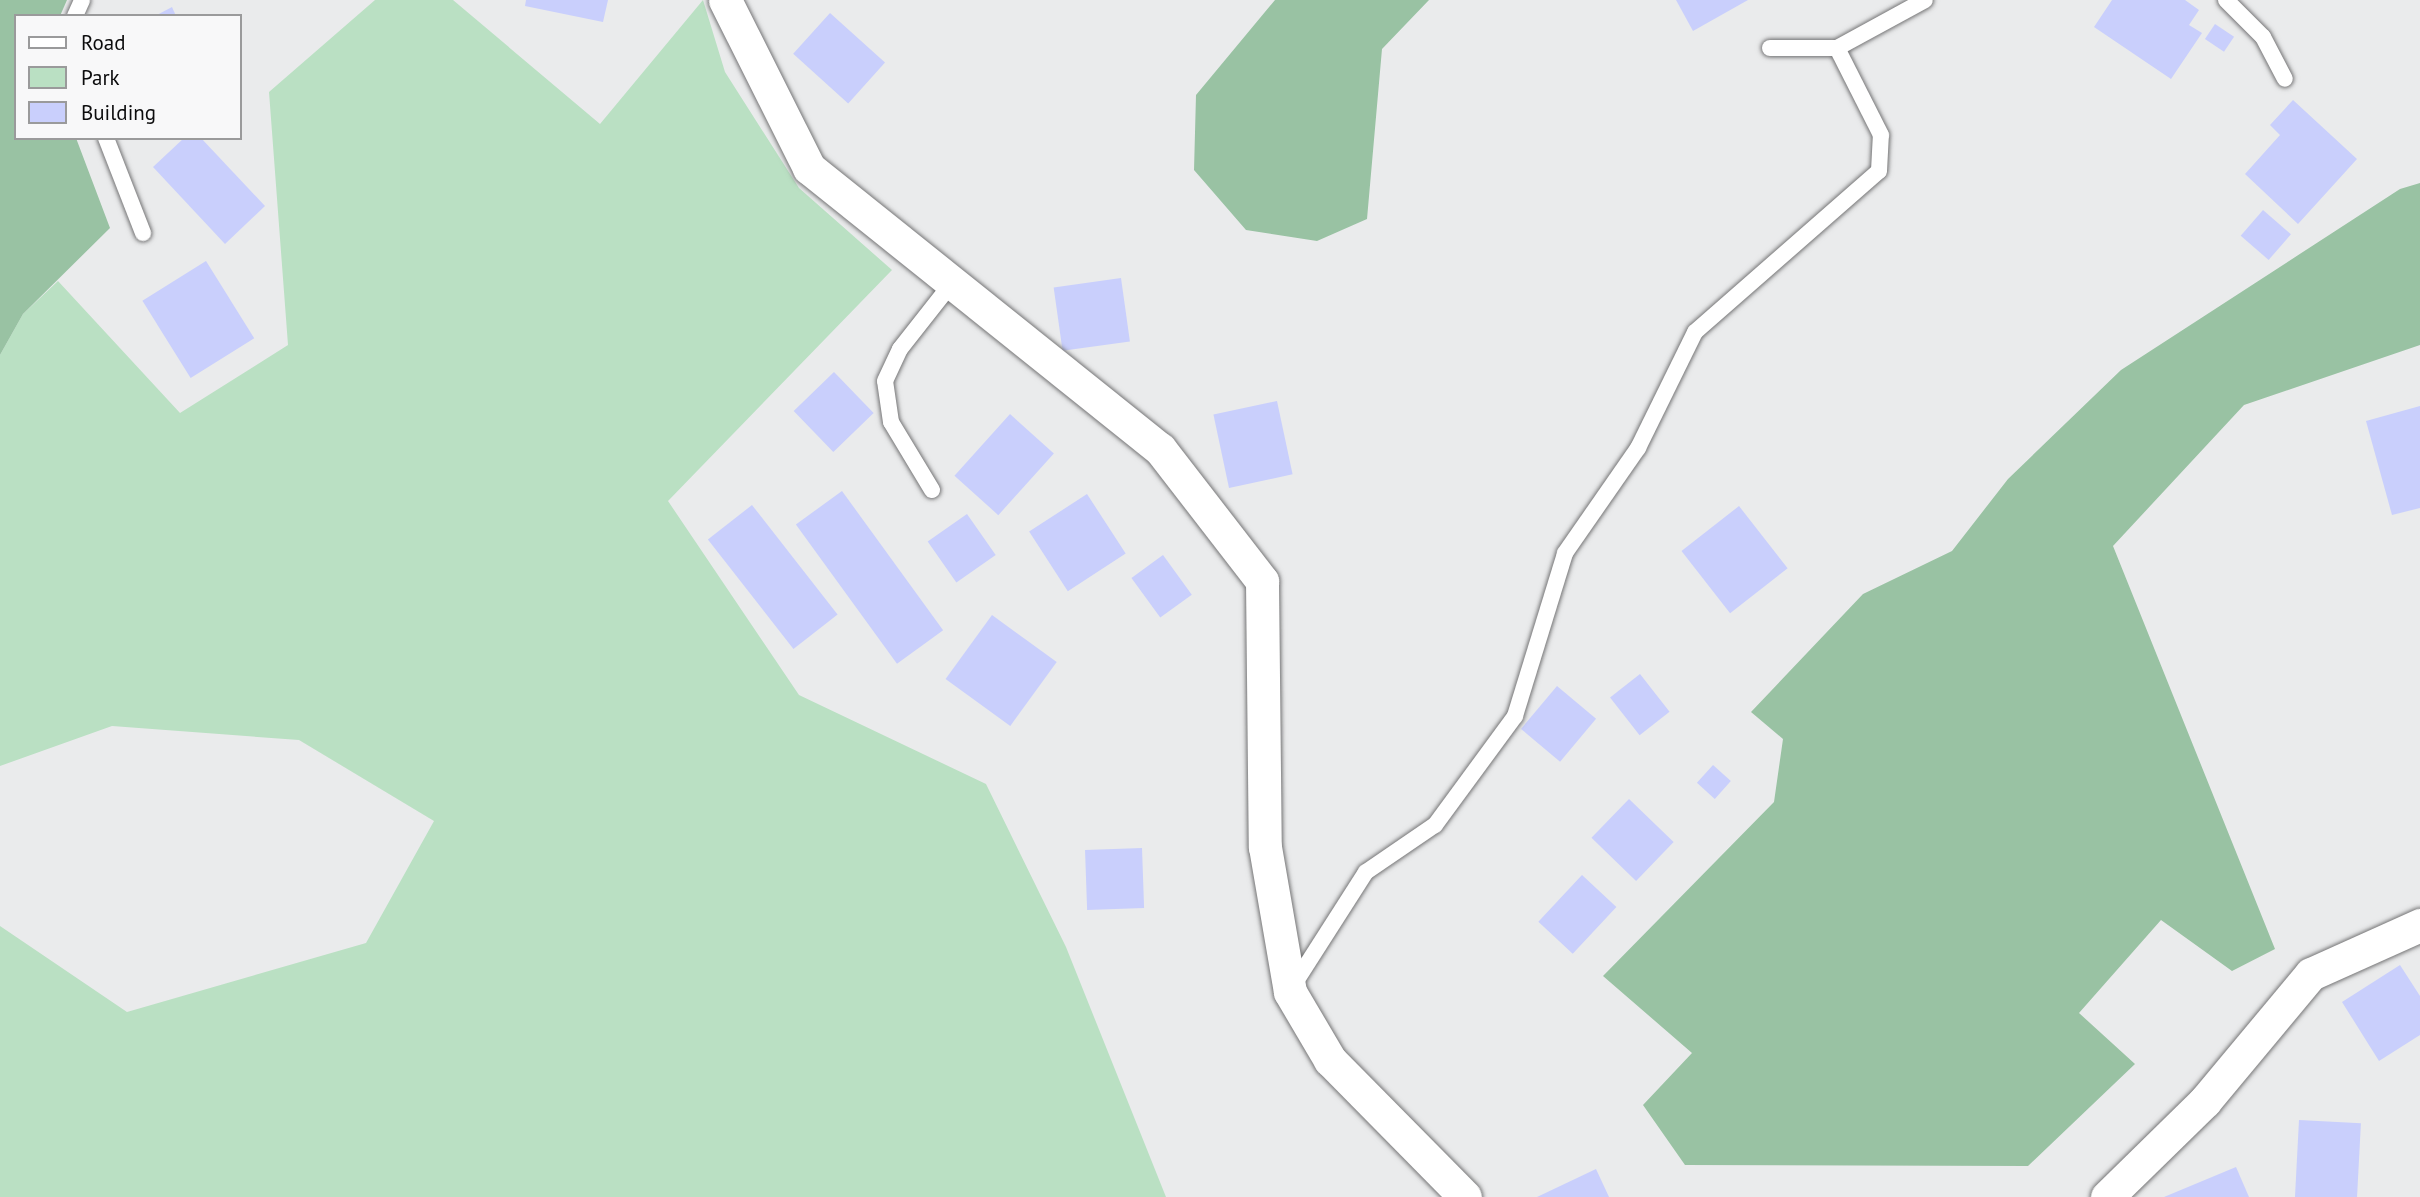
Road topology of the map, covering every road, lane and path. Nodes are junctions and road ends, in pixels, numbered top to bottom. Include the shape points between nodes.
1 (725, 0) edge
2 (1925, 0) edge
3 (2226, 0) edge
4 (1770, 48) dead end
5 (1837, 48) junction
6 (2285, 79) dead end
7 (107, 140) edge
8 (143, 233) dead end
9 (952, 283) junction
10 (932, 490) dead end
11 (2420, 925) edge
12 (1290, 992) junction
13 (1465, 1197) edge
14 (2107, 1197) edge

1 - 9 street via 809,168
2 - 5 lane
3 - 6 lane via 2263,37
4 - 5 lane
5 - 12 lane via 1881,135 1879,171 1695,332 1638,448 1565,553 1515,716 1434,825 1366,872
7 - 8 lane
9 - 10 lane via 900,349 884,381 891,422
9 - 12 street via 1160,449 1262,581 1265,847
11 - 14 street via 2311,974 2205,1101
12 - 13 street via 1330,1060

